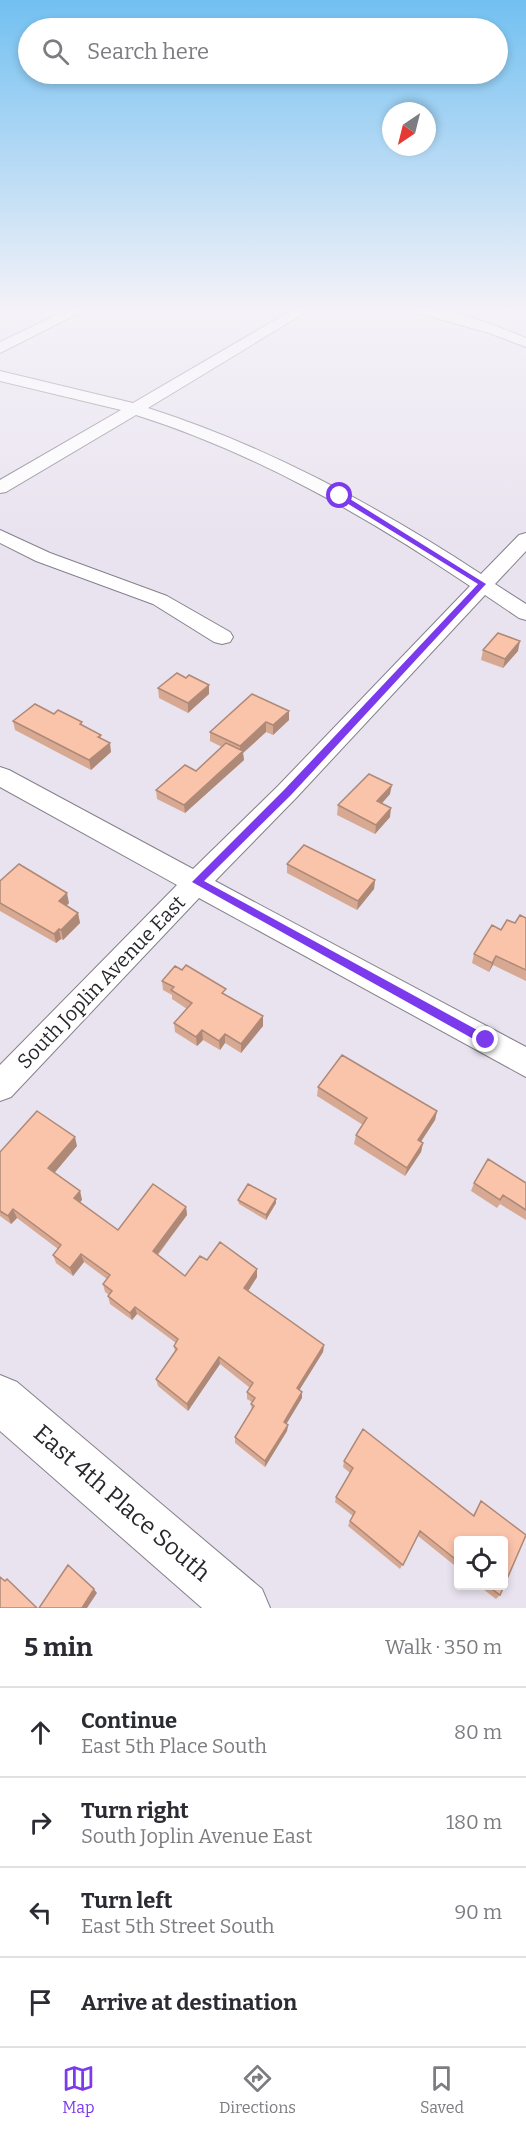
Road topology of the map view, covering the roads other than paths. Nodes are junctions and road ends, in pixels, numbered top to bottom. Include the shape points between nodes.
1 (37, 384) edge
2 (176, 384) edge
3 (134, 409) junction
4 (0, 488) edge
5 (0, 536) edge
6 (526, 539) edge
7 (482, 584) junction
8 (526, 614) edge
9 (222, 637) dead end
10 (0, 776) edge
11 (197, 882) junction
12 (526, 1063) edge
13 (0, 1087) edge
14 (0, 1398) edge
15 (243, 1608) edge

1 - 3 street
2 - 3 street
3 - 4 street
3 - 7 street via 225,442 340,496
5 - 9 street via 44,557 160,600
6 - 7 street, South Joplin Avenue East
7 - 8 street
7 - 11 street, South Joplin Avenue East
10 - 11 street
11 - 12 street
11 - 13 street, South Joplin Avenue East
14 - 15 street, East 4th Place South

